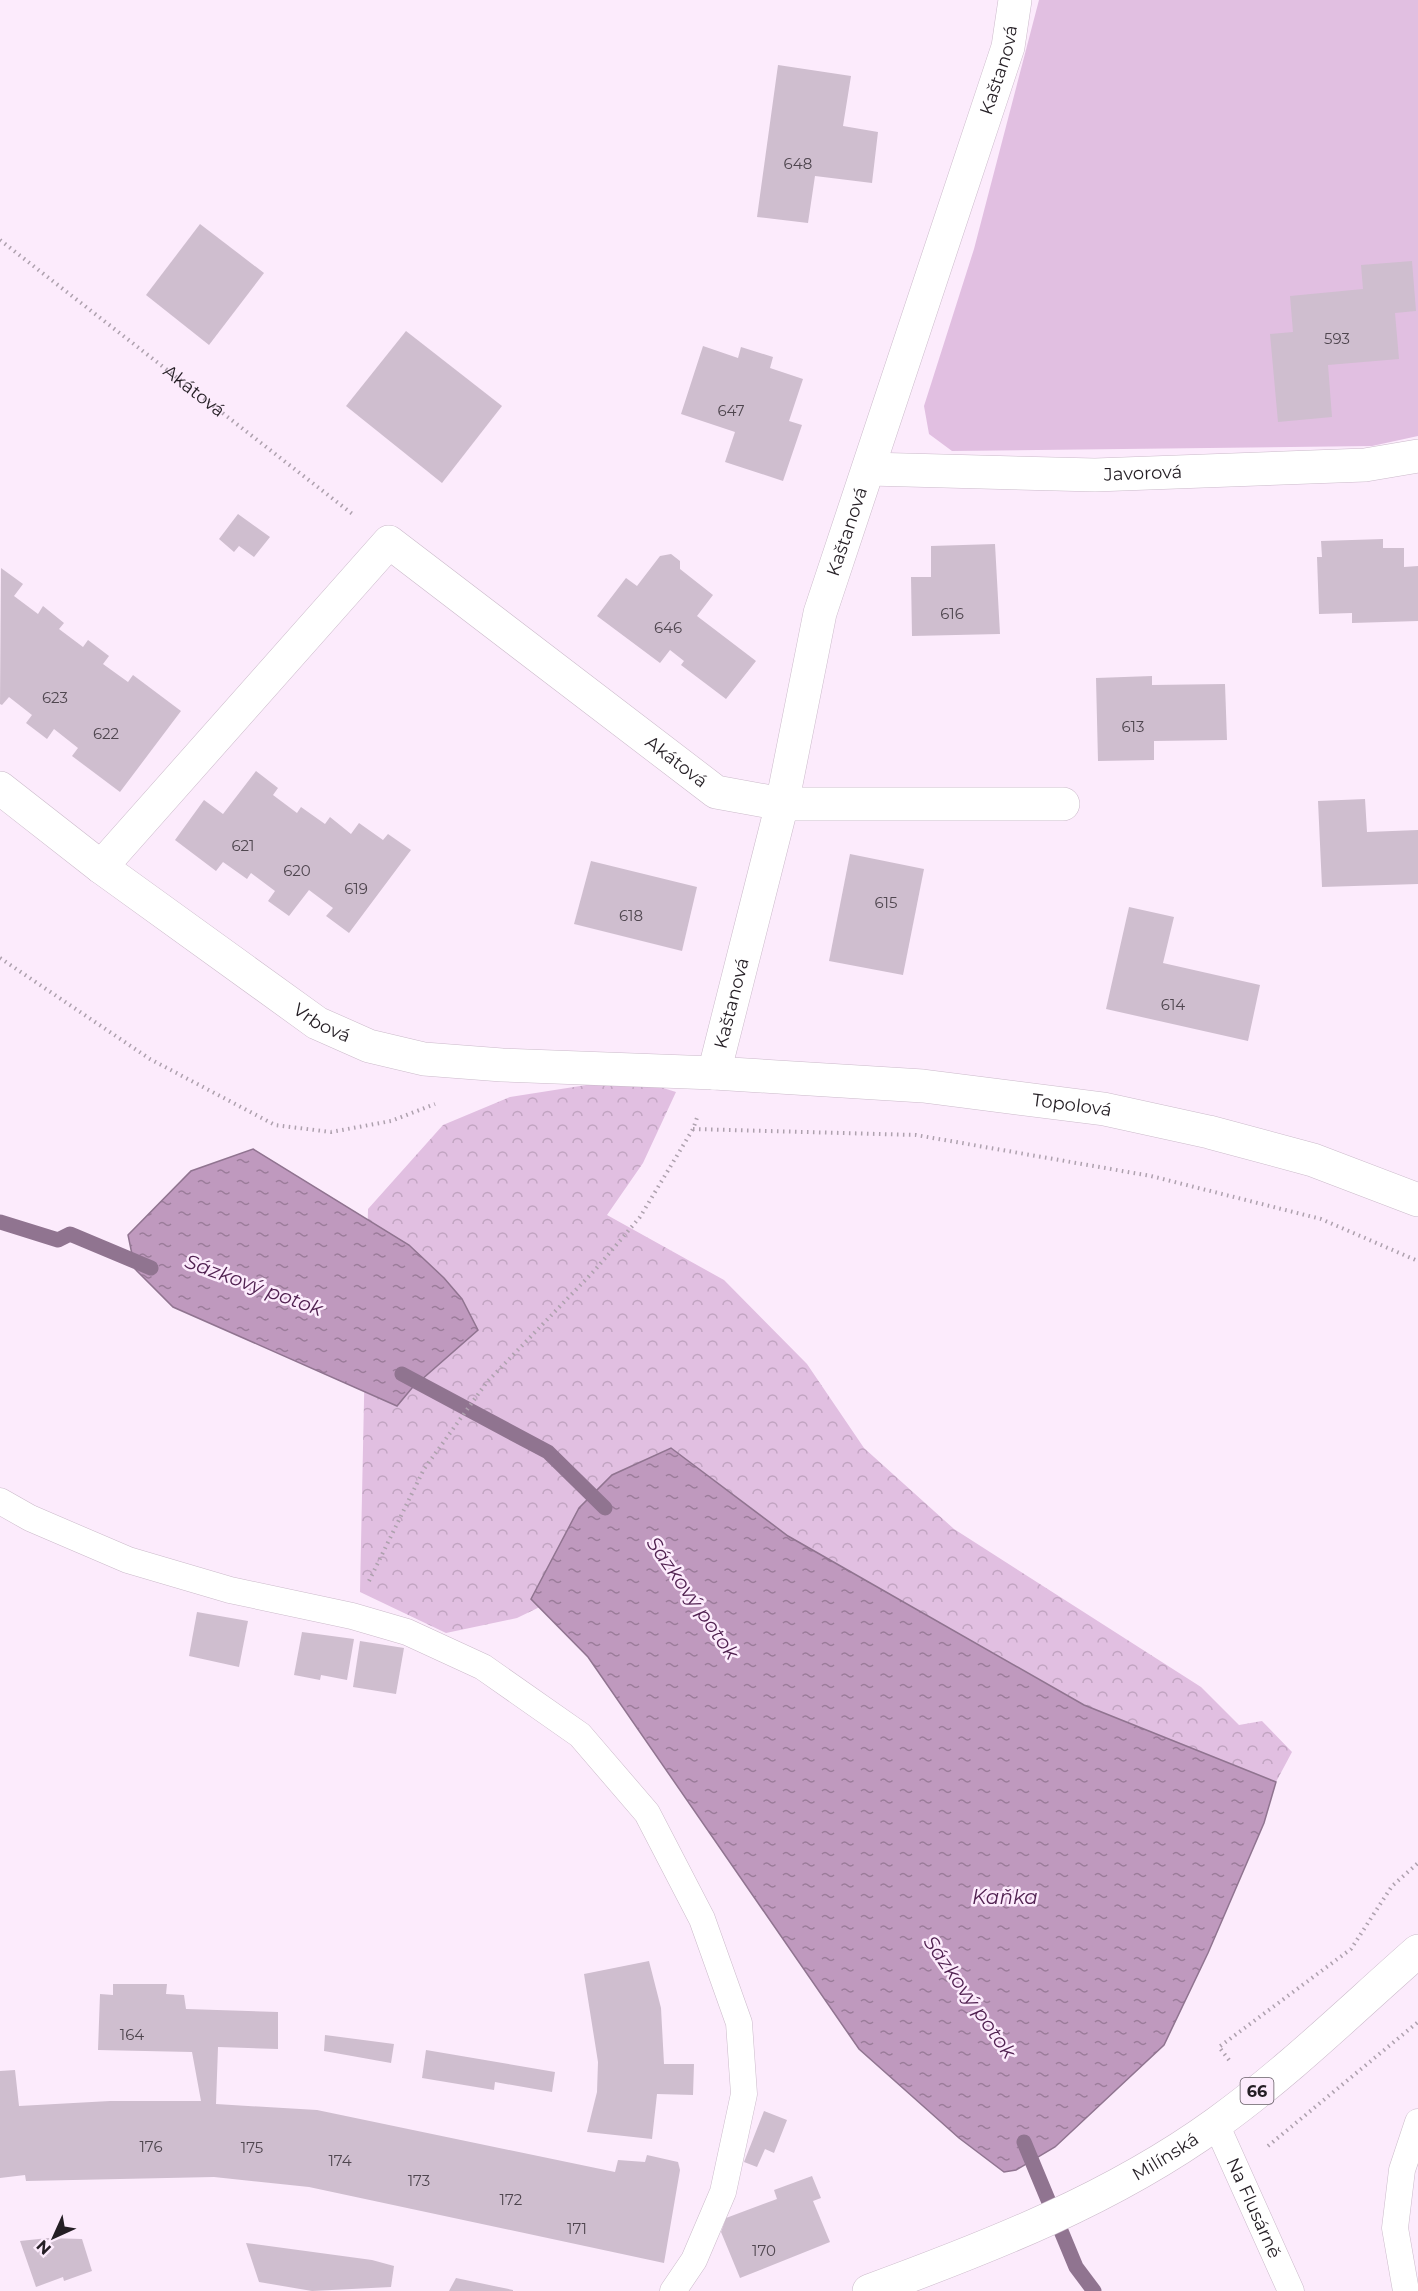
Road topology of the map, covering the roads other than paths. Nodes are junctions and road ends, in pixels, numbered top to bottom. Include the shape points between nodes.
1 (1016, 0) edge
2 (1418, 456) edge
3 (868, 469) junction
4 (0, 788) edge
5 (782, 804) junction
6 (1063, 804) dead end
7 (101, 867) junction
8 (714, 1072) junction
9 (1418, 1200) edge
10 (0, 1502) edge
11 (1418, 1951) edge
12 (1418, 2122) edge
13 (1216, 2124) junction
14 (673, 2291) edge
15 (868, 2291) edge
16 (1291, 2291) edge
17 (1406, 2291) edge

1 - 3 street, Kaštanová via 1008,47
2 - 3 street, Javorová via 1365,465 1095,475
3 - 5 street, Kaštanová via 820,613
4 - 7 street, Vrbová
5 - 6 street, Akátová
5 - 7 street, Akátová via 716,792 388,542
5 - 8 street, Kaštanová
7 - 8 street, Vrbová via 317,1023 369,1046 424,1059 502,1065
8 - 9 street, Topolová via 923,1086 1104,1109 1313,1160
10 - 14 lane via 129,1560 230,1590 407,1632 483,1668 580,1735 647,1813 702,1919 739,2023 744,2094 723,2192 694,2260
11 - 13 street, Milínská / 66
12 - 17 lane via 1402,2170 1395,2228
13 - 15 street, Milínská / 66 via 1138,2173 1077,2204 965,2256
13 - 16 lane, Na Flusárně

